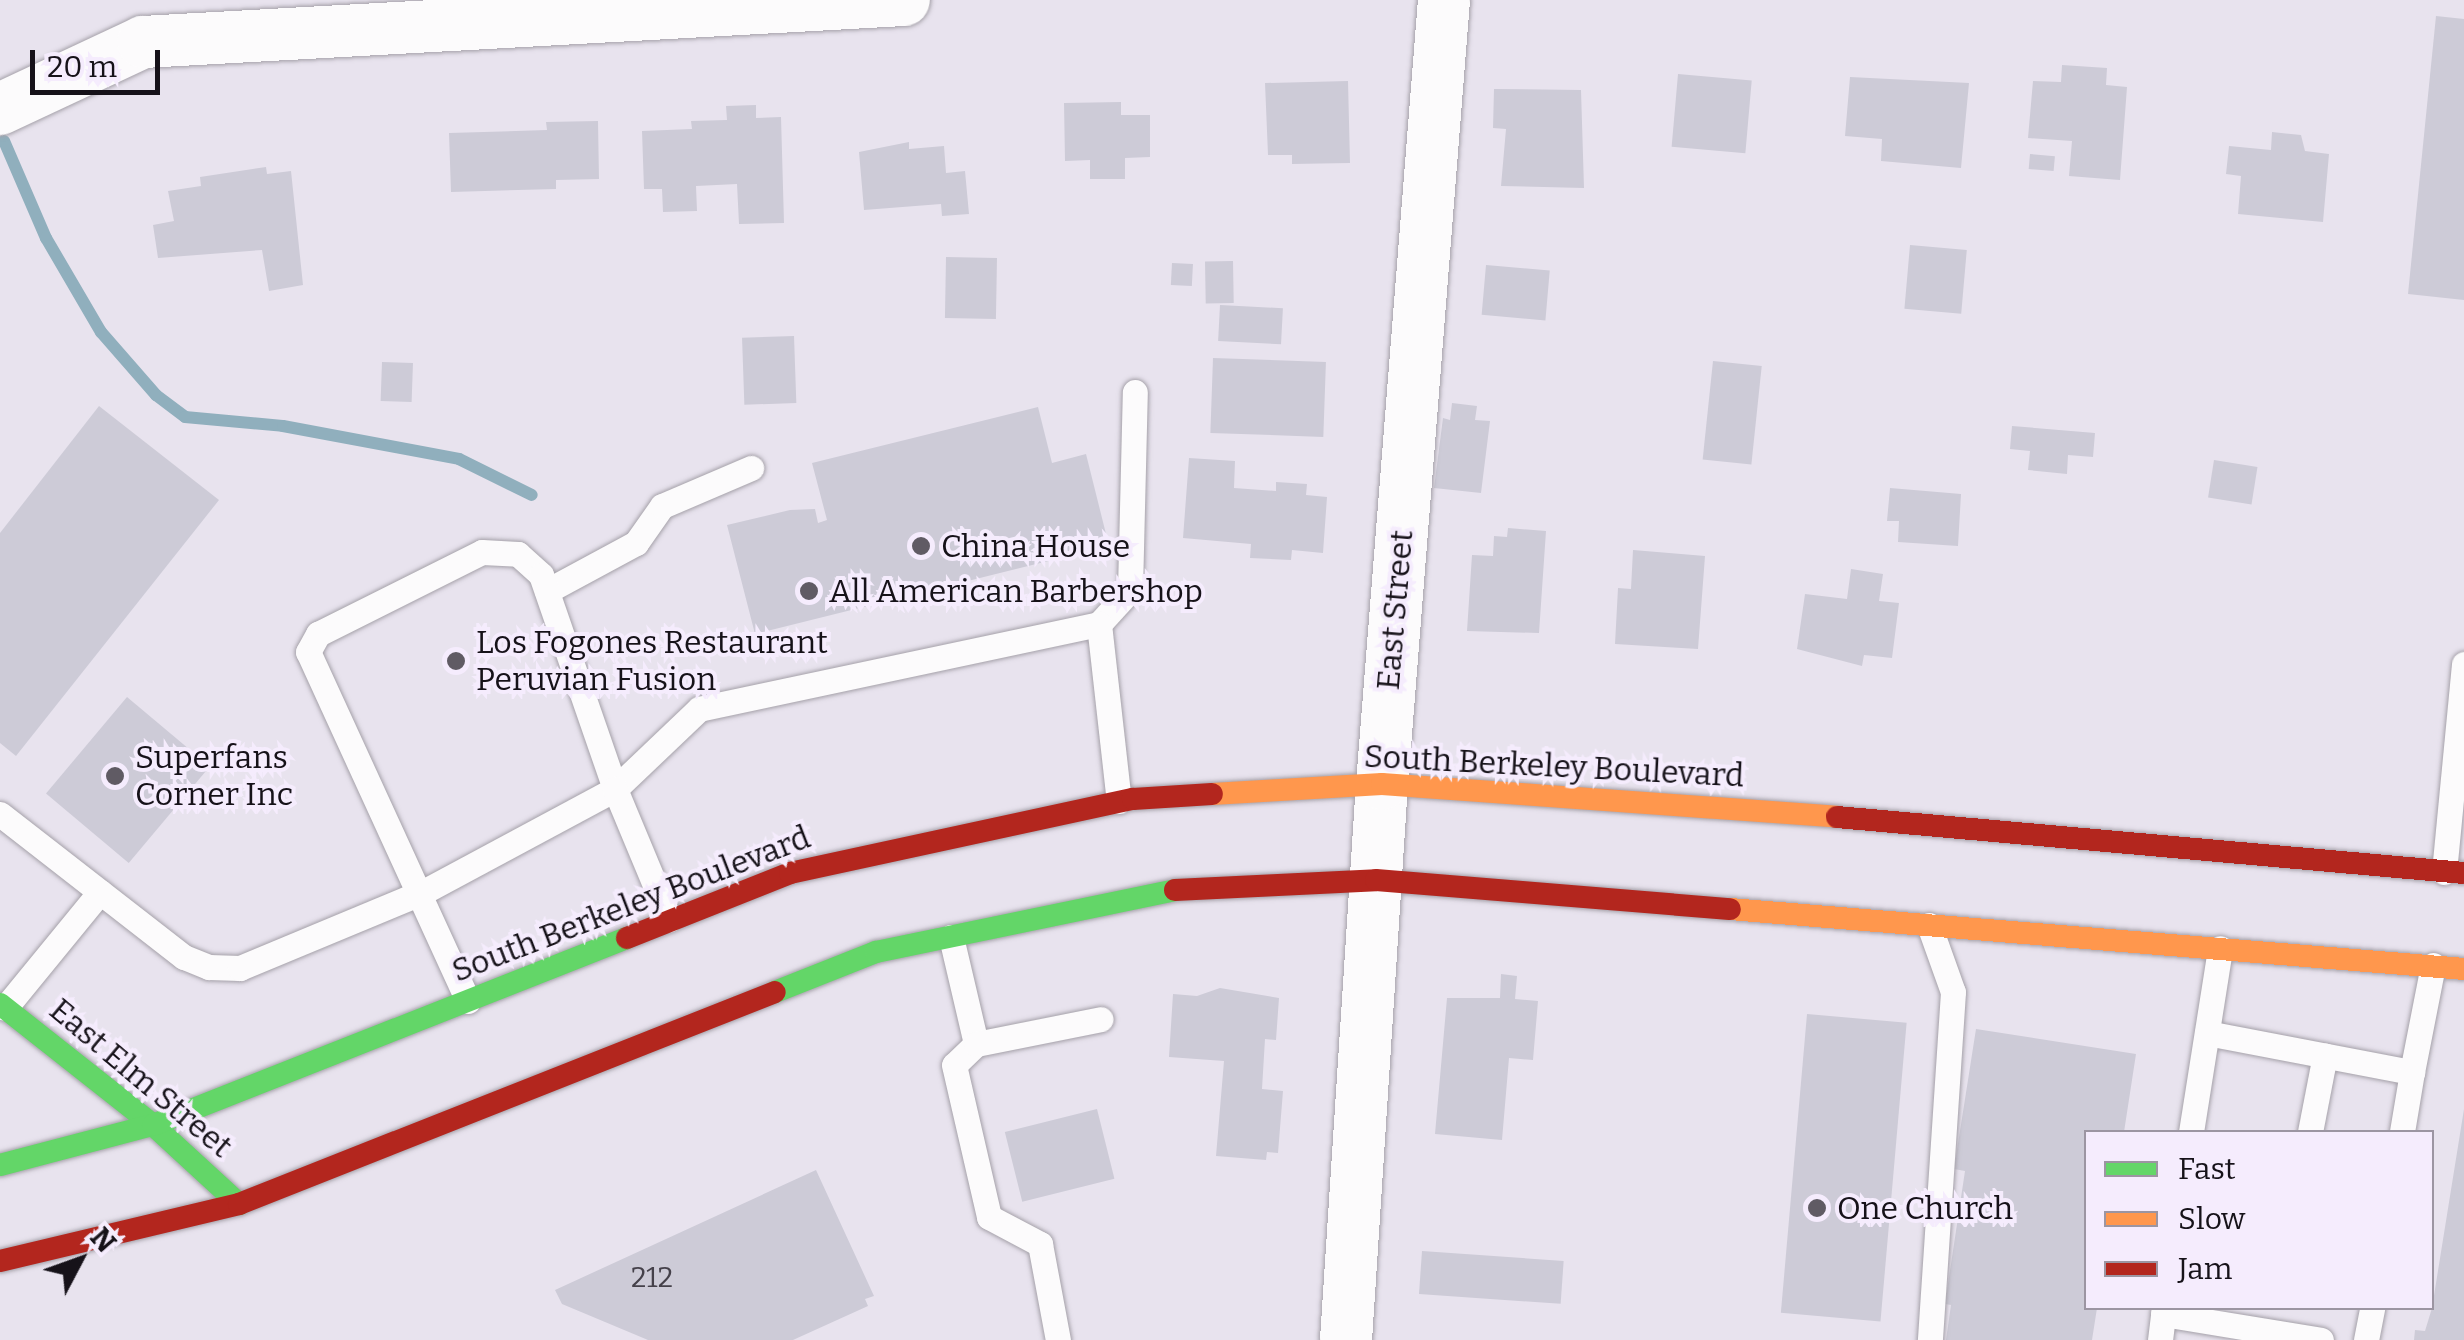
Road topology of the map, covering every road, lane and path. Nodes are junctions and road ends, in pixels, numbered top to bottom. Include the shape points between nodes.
1 (904, 0) edge
2 (1444, 0) edge
3 (0, 109) edge
4 (1135, 392) dead end
5 (751, 468) dead end
6 (547, 592) junction
7 (1099, 624) junction
8 (2464, 664) edge
9 (1382, 784) junction
10 (615, 790) junction
11 (1119, 801) junction
12 (0, 814) edge
13 (2454, 872) edge
14 (1376, 880) junction
15 (100, 892) junction
16 (423, 892) junction
17 (669, 919) junction
18 (1928, 922) junction
19 (951, 937) junction
20 (2220, 948) junction
21 (2433, 966) junction
22 (2464, 968) edge
23 (468, 1001) junction
24 (2, 1006) edge
25 (1101, 1019) dead end
26 (2206, 1033) junction
27 (976, 1044) junction
28 (2324, 1055) junction
29 (2412, 1072) junction
30 (153, 1126) junction
31 (2191, 1130) edge
32 (2310, 1130) edge
33 (2402, 1130) edge
34 (0, 1164) edge
35 (239, 1204) junction
36 (0, 1261) edge
37 (2372, 1310) edge
38 (2164, 1311) edge
39 (2274, 1320) edge
40 (2229, 1332) edge
41 (1058, 1340) edge
42 (1346, 1340) edge
43 (1930, 1340) edge
44 (2160, 1340) edge
45 (2321, 1340) edge
46 (2366, 1340) edge

1 - 3 street via 143,42
2 - 9 street, East Street
4 - 7 lane via 1130,590
5 - 6 lane via 662,506 636,543
6 - 10 lane
6 - 16 lane via 518,554 482,552 312,640 312,662
7 - 10 lane via 699,709
7 - 11 lane
8 - 13 lane
9 - 11 street, South Berkeley Boulevard
9 - 13 street, South Berkeley Boulevard via 1941,824
9 - 14 street, East Street
10 - 16 lane
10 - 17 lane
11 - 17 street, South Berkeley Boulevard via 790,873
12 - 15 lane
14 - 18 street
14 - 19 street via 1170,890
14 - 42 street, East Street
15 - 16 lane via 208,968 240,968
15 - 24 lane
16 - 23 lane
17 - 23 street, South Berkeley Boulevard
18 - 20 street
18 - 43 lane via 1952,992
19 - 27 lane
19 - 35 street via 876,952
20 - 21 street
20 - 26 lane
21 - 22 street
21 - 29 lane
23 - 30 street, South Berkeley Boulevard
24 - 30 street, East Elm Street
25 - 27 lane
26 - 28 lane
26 - 31 lane
27 - 41 lane via 954,1065 989,1217 1040,1244
28 - 29 lane
28 - 32 lane
29 - 33 lane
30 - 34 street, South Berkeley Boulevard
30 - 35 street, East Elm Street
35 - 36 street
37 - 46 lane
38 - 40 lane
38 - 44 lane
39 - 40 lane
39 - 45 lane

